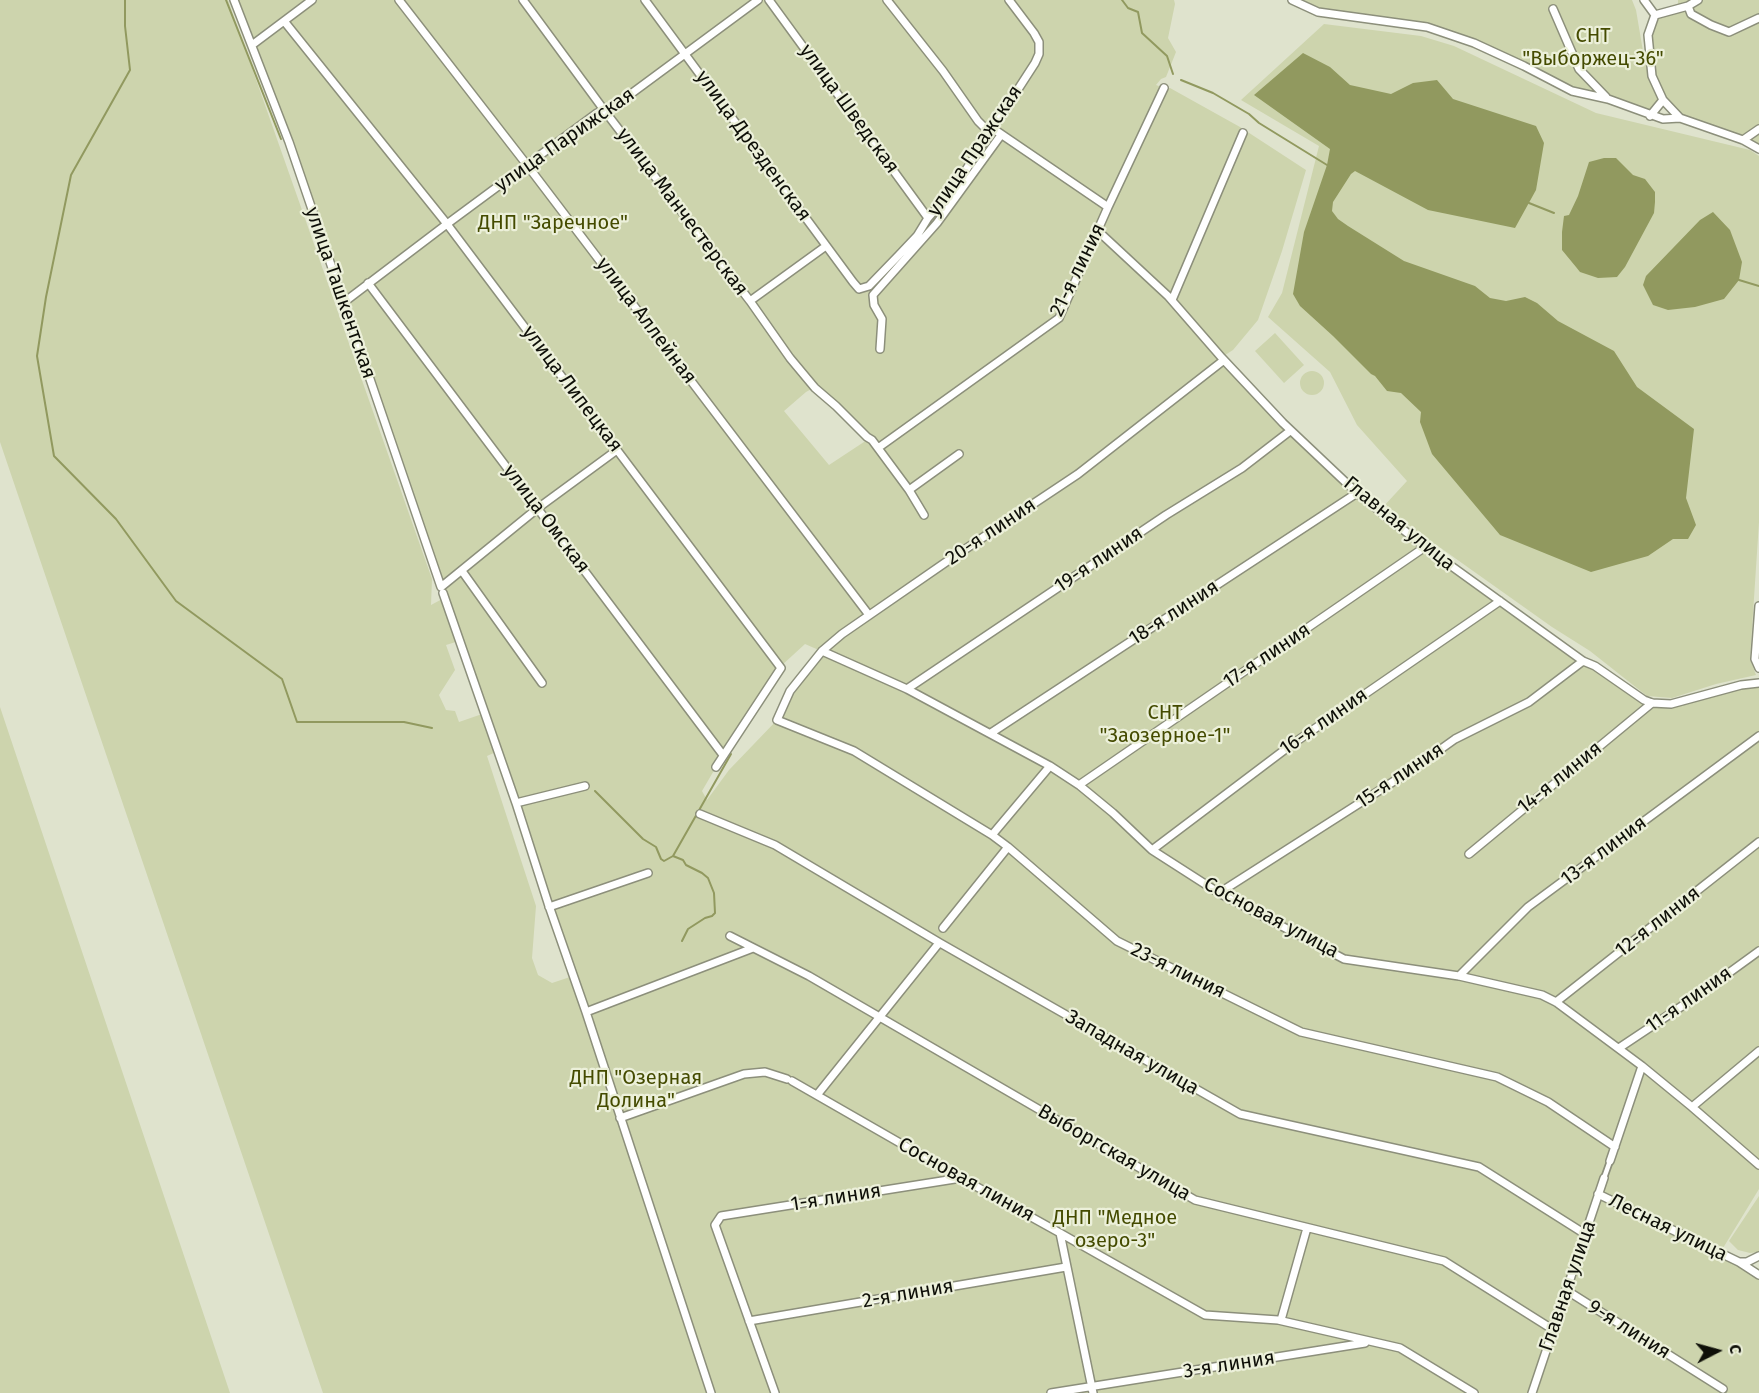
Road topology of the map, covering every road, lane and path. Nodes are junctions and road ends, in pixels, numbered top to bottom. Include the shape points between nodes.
1 (234, 0) edge
2 (312, 0) edge
3 (399, 0) edge
4 (523, 0) edge
5 (645, 0) edge
6 (759, 0) edge
7 (769, 0) edge
8 (886, 0) edge
9 (1010, 0) edge
10 (1292, 0) edge
11 (1644, 0) edge
12 (1698, 0) edge
13 (1688, 6) junction
14 (1553, 9) dead end
15 (1655, 15) junction
16 (1759, 18) edge
17 (284, 21) junction
18 (252, 45) junction
19 (685, 54) junction
20 (1164, 88) dead end
21 (1608, 99) junction
22 (1663, 100) junction
23 (604, 110) junction
24 (1650, 116) junction
25 (1680, 118) junction
26 (1759, 129) edge
27 (992, 130) junction
28 (1243, 133) dead end
29 (1001, 135) junction
30 (1743, 140) junction
31 (1759, 149) edge
32 (527, 165) junction
33 (1108, 207) junction
34 (928, 218) junction
35 (447, 224) junction
36 (1098, 231) junction
37 (826, 246) junction
38 (368, 283) junction
39 (862, 289) joint
40 (1172, 300) junction
41 (750, 301) junction
42 (343, 303) junction
43 (880, 349) dead end
44 (1224, 360) junction
45 (1290, 431) junction
46 (878, 448) junction
47 (617, 450) junction
48 (959, 454) dead end
49 (909, 490) junction
50 (1357, 493) junction
51 (538, 508) junction
52 (924, 515) dead end
53 (1425, 547) junction
54 (462, 570) junction
55 (442, 590) junction
56 (1500, 601) junction
57 (1759, 606) edge
58 (869, 615) junction
59 (822, 651) junction
60 (1582, 662) junction
61 (1759, 668) edge
62 (542, 683) dead end
63 (1759, 683) edge
64 (907, 689) junction
65 (1652, 703) junction
66 (777, 720) joint
67 (991, 733) junction
68 (1759, 736) edge
69 (723, 755) junction
70 (1050, 766) junction
71 (716, 767) dead end
72 (1079, 784) junction
73 (585, 786) dead end
74 (516, 803) junction
75 (700, 814) dead end
76 (992, 835) junction
77 (1759, 842) edge
78 (1008, 847) junction
79 (1152, 850) junction
80 (1469, 854) dead end
81 (648, 873) dead end
82 (1219, 893) junction
83 (549, 907) junction
84 (943, 928) dead end
85 (730, 936) dead end
86 (939, 943) junction
87 (753, 948) junction
88 (1759, 951) edge
89 (1459, 976) junction
90 (1556, 1002) junction
91 (586, 1012) junction
92 (879, 1016) junction
93 (1619, 1048) junction
94 (1759, 1051) edge
95 (1642, 1066) junction
96 (817, 1095) junction
97 (1692, 1107) junction
98 (620, 1118) junction
99 (1615, 1148) junction
100 (1610, 1161) joint
101 (1758, 1163) edge
102 (961, 1178) junction
103 (1604, 1178) joint
104 (1598, 1194) junction
105 (1307, 1228) junction
106 (1060, 1233) junction
107 (1585, 1234) junction
108 (1759, 1256) edge
109 (1738, 1262) junction
110 (1066, 1267) junction
111 (1759, 1275) edge
112 (1566, 1290) junction
113 (1281, 1320) junction
114 (749, 1321) junction
115 (1552, 1329) junction
116 (1371, 1342) junction
117 (1723, 1389) dead end
118 (1093, 1390) edge
119 (1534, 1392) edge
120 (711, 1393) edge
121 (775, 1393) edge
122 (1051, 1393) edge
123 (1474, 1393) edge

1 - 18 street, улица Ташкентская
2 - 17 street
3 - 32 street, улица Аллейная
4 - 23 street, улица Манчестерская
5 - 19 street, улица Дрезденская
6 - 19 street, улица Парижская
7 - 34 street, улица Шведская
8 - 27 street via 978,121
9 - 27 street, улица Пражская via 1039,42 1039,54
10 - 21 street via 1318,12 1427,27 1474,43 1572,91
11 - 15 street
12 - 13 street
13 - 15 street
13 - 16 street via 1691,14 1729,32
14 - 21 street via 1579,69
15 - 22 street via 1648,34 1652,76
17 - 18 street
17 - 35 street, улица Липецкая
18 - 42 street, улица Ташкентская
19 - 23 street, улица Парижская
19 - 37 street, улица Дрезденская
20 - 33 street, 21-я линия
21 - 24 street
22 - 24 street
22 - 25 street
23 - 32 street, улица Парижская
23 - 41 street, улица Манчестерская
24 - 25 street via 1663,120
25 - 30 street
26 - 30 street
27 - 29 street
27 - 34 street, улица Пражская via 953,190
28 - 40 street
29 - 33 street
29 - 43 street via 936,223 873,295 882,318
30 - 31 street
32 - 35 street, улица Парижская
32 - 58 street, улица Аллейная
33 - 36 street, 21-я линия
34 - 39 street, улица Пражская via 906,248
35 - 38 street, улица Парижская
35 - 47 street, улица Липецкая
36 - 40 street, Главная улица
36 - 46 street, 21-я линия via 1059,318
37 - 39 street, улица Дрезденская
37 - 41 street
38 - 42 street, улица Парижская
38 - 51 street, улица Омская
40 - 44 street, Главная улица
41 - 46 street, улица Манчестерская via 806,379
42 - 55 street, улица Ташкентская
44 - 45 street, Главная улица
44 - 58 street, 20-я линия via 1078,474
45 - 50 street, Главная улица
45 - 64 street, 19-я линия via 1242,468
46 - 49 street, улица Манчестерская
47 - 51 street
47 - 69 street, улица Липецкая via 781,668
48 - 49 street
49 - 52 street, улица Манчестерская
50 - 53 street, Главная улица
50 - 67 street, 18-я линия
51 - 54 street
51 - 69 street, улица Омская
53 - 56 street, Главная улица
53 - 72 street, 17-я линия
54 - 55 street
54 - 62 street
55 - 74 street, улица Ташкентская
56 - 60 street, Главная улица
56 - 79 street, 16-я линия via 1290,745
57 - 61 street via 1755,658
58 - 59 street, 20-я линия
59 - 64 street, Сосновая улица
59 - 66 street, 20-я линия via 790,691
60 - 65 street, Главная улица via 1595,666
60 - 82 street, 15-я линия via 1528,702 1455,739
63 - 65 street via 1671,704
64 - 67 street, Сосновая улица
65 - 80 street, 14-я линия
66 - 76 street, 23-я линия via 854,751
67 - 70 street, Сосновая улица
68 - 89 street, 13-я линия via 1528,907
69 - 71 street, улица Липецкая
70 - 72 street, Сосновая улица
70 - 76 street
72 - 79 street, Сосновая улица
73 - 74 street
74 - 83 street, улица Ташкентская
75 - 86 street, Западная улица via 775,845
76 - 78 street, 23-я линия
77 - 90 street, 12-я линия
78 - 84 street
78 - 99 street, 23-я линия via 1127,946 1301,1032 1497,1077 1548,1102
79 - 82 street, Сосновая улица
81 - 83 street
82 - 89 street, Сосновая улица via 1344,958
83 - 91 street, улица Ташкентская
85 - 87 street, Выборгская улица
86 - 92 street
86 - 107 street, Западная улица via 1240,1114 1479,1167
87 - 91 street
87 - 92 street, Выборгская улица
88 - 93 street, 11-я линия
89 - 90 street, Сосновая улица via 1542,995
90 - 93 street, Сосновая улица
91 - 98 street, улица Ташкентская
92 - 96 street
92 - 105 street, Выборгская улица via 1195,1200
93 - 95 street, Сосновая улица
94 - 97 street
95 - 97 street, Сосновая улица
95 - 99 street
96 - 98 street, Сосновая линия via 765,1072 744,1074
96 - 102 street, Сосновая линия
97 - 101 street, Сосновая улица
98 - 120 street, улица Ташкентская
99 - 100 street
100 - 103 street
102 - 106 street, Сосновая линия
102 - 114 street, 1-я линия via 721,1216 715,1225
103 - 104 street, Главная улица
104 - 107 street, Главная улица
104 - 109 street, Лесная улица
105 - 113 street
105 - 115 street, Выборгская улица via 1444,1261
106 - 110 street
106 - 113 street, Сосновая линия via 1205,1315
107 - 112 street, Главная улица
108 - 109 street, Лесная улица
109 - 111 street, Лесная улица
110 - 114 street, 2-я линия
110 - 118 street
112 - 115 street, Главная улица
112 - 117 street, 9-я линия
113 - 116 street, Сосновая линия
114 - 121 street
115 - 119 street, Главная улица
116 - 118 street, 3-я линия
116 - 123 street, Сосновая линия via 1400,1348
118 - 122 street, 3-я линия

